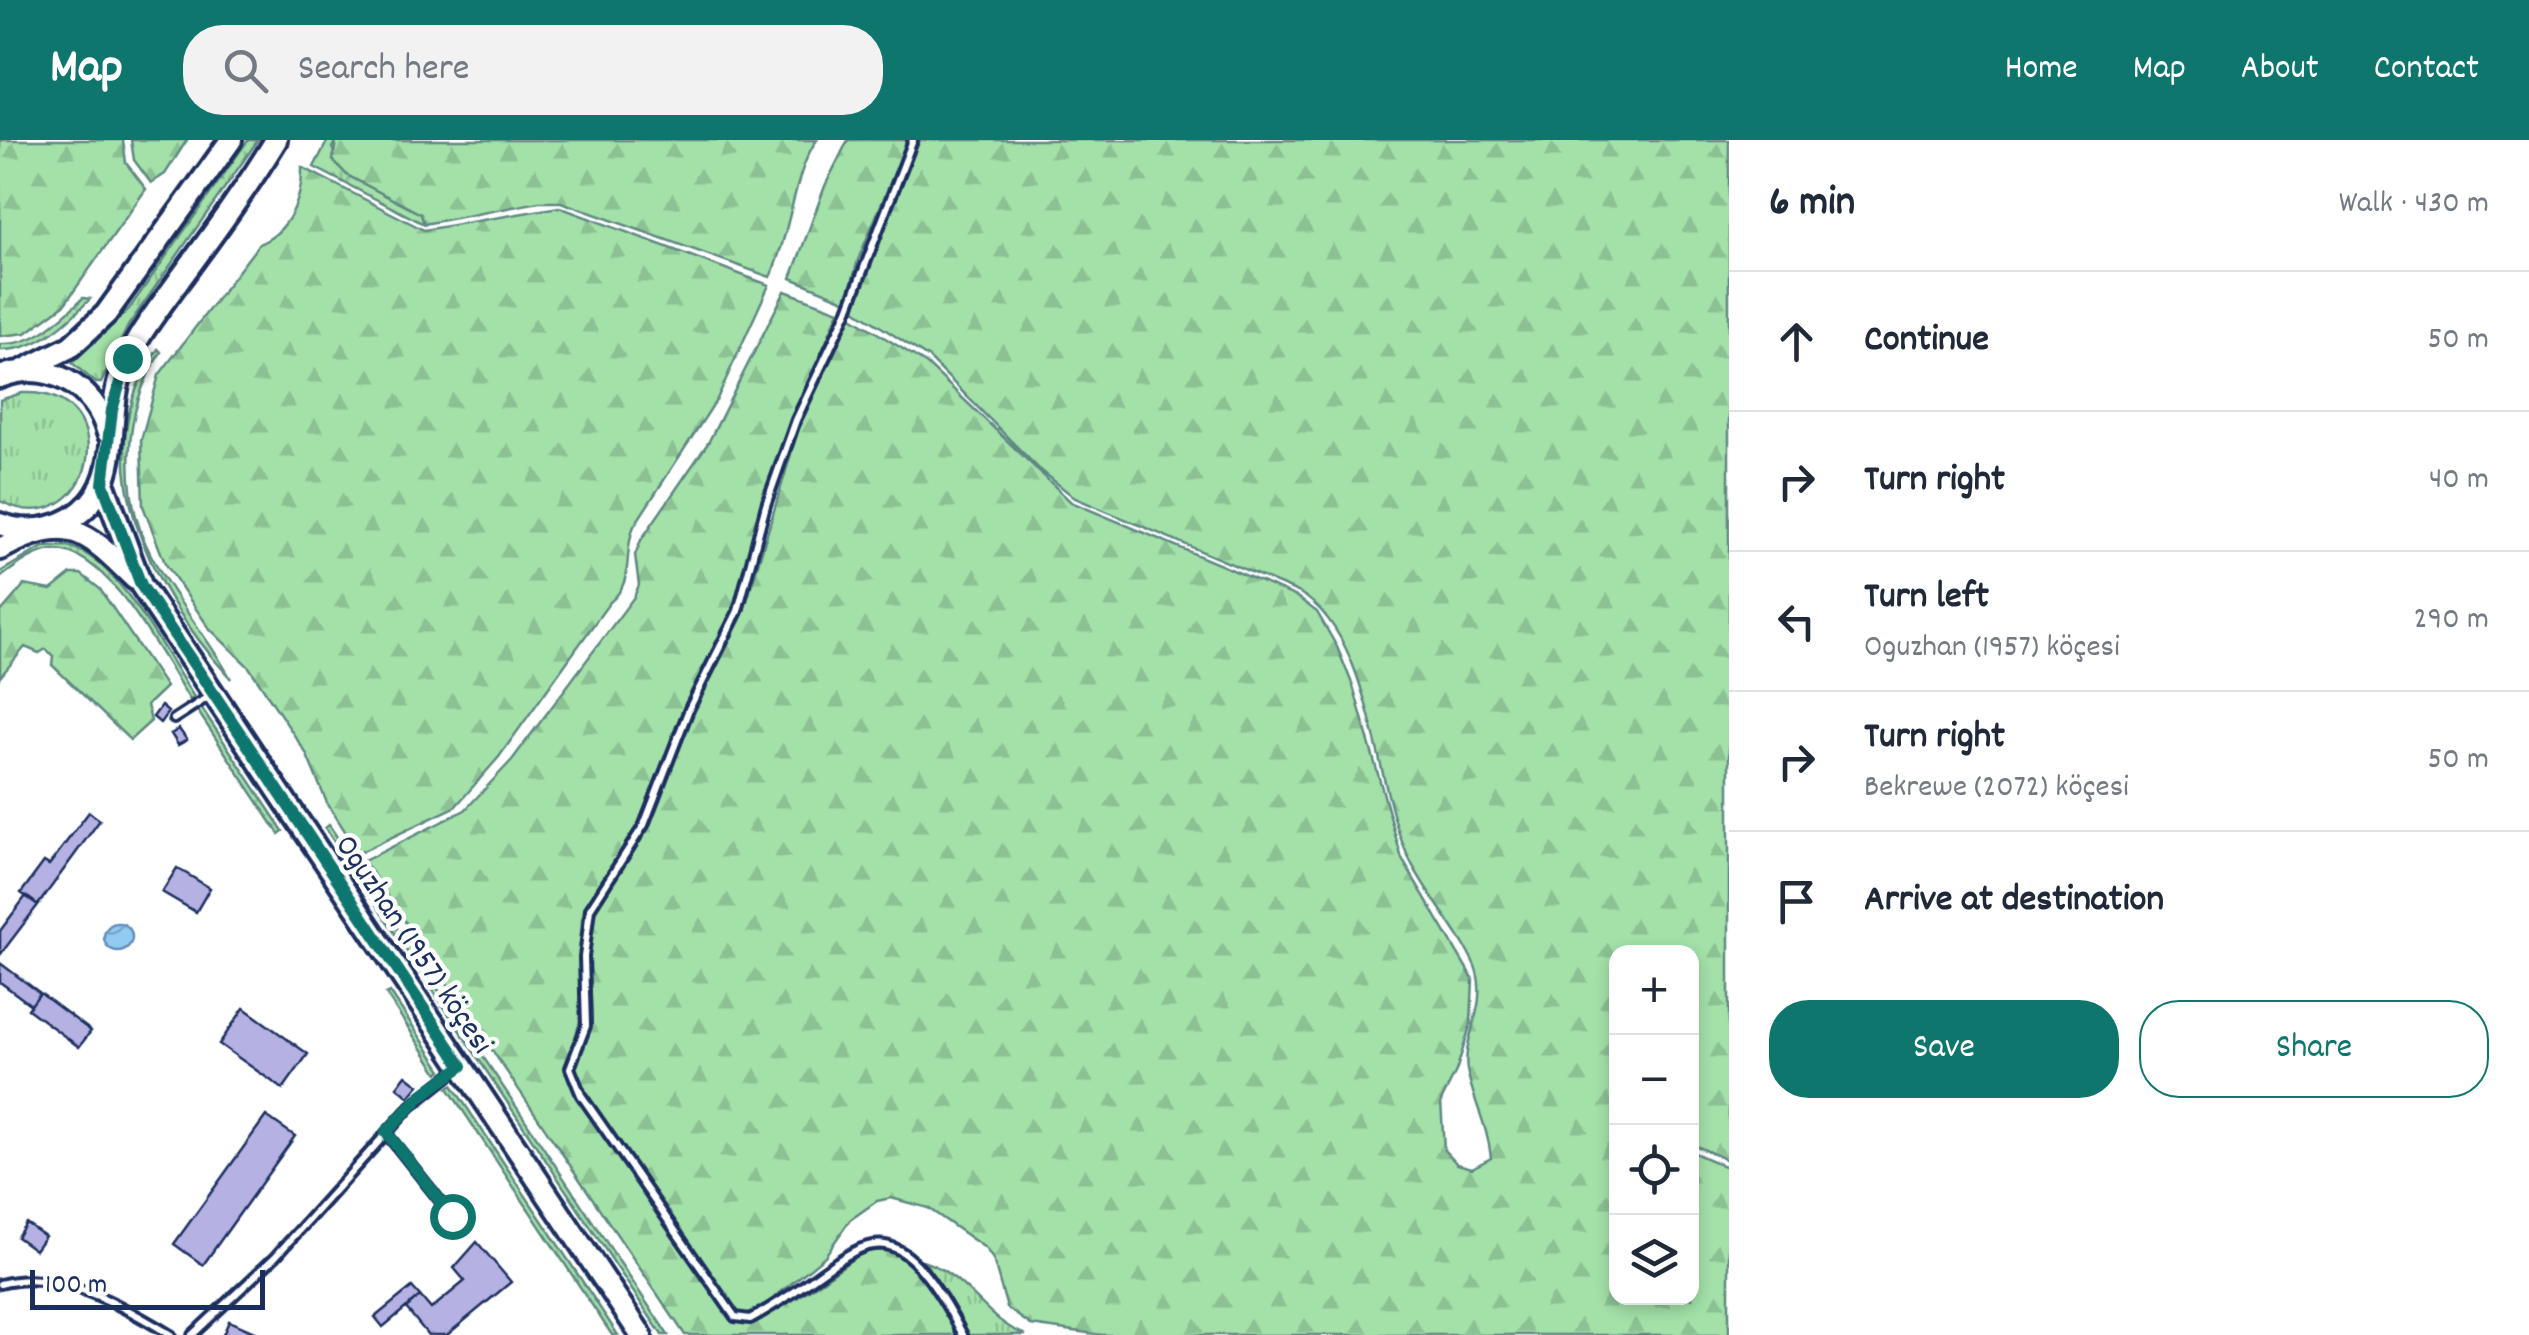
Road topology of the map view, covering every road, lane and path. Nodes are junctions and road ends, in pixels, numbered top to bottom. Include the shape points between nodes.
1 (231, 140) edge
2 (276, 140) edge
3 (914, 140) edge
4 (22, 371) junction
5 (0, 377) edge
6 (110, 442) junction
7 (103, 484) junction
8 (0, 524) edge
9 (38, 530) junction
10 (0, 549) edge
11 (141, 585) junction
12 (214, 694) junction
13 (174, 718) dead end
14 (462, 1066) junction
15 (386, 1132) junction
16 (452, 1216) dead end
17 (0, 1284) edge
18 (171, 1335) edge
19 (192, 1335) edge
20 (641, 1335) edge
21 (963, 1335) edge

1 - 4 main road via 106,314 70,347
2 - 6 main road via 133,347 117,387
3 - 21 lane via 848,310 796,420 738,611 689,710 644,825 590,908 586,1026 570,1068 581,1095 735,1317 750,1319 854,1250 878,1244 928,1273
4 - 5 main road
4 - 6 main road via 75,384 102,416
6 - 7 main road
7 - 9 main road via 76,515
7 - 11 main road, Oguzhan (1957) köçesi
8 - 9 main road, Oguzhan (1957) köçesi
9 - 10 main road
9 - 11 main road, Oguzhan (1957) köçesi via 70,527 88,536
11 - 12 main road, Oguzhan (1957) köçesi
12 - 13 lane
12 - 14 main road, Oguzhan (1957) köçesi
14 - 15 lane
14 - 20 main road, Oguzhan (1957) köçesi
15 - 16 lane
15 - 19 lane via 274,1257
17 - 18 lane via 50,1281 116,1303

